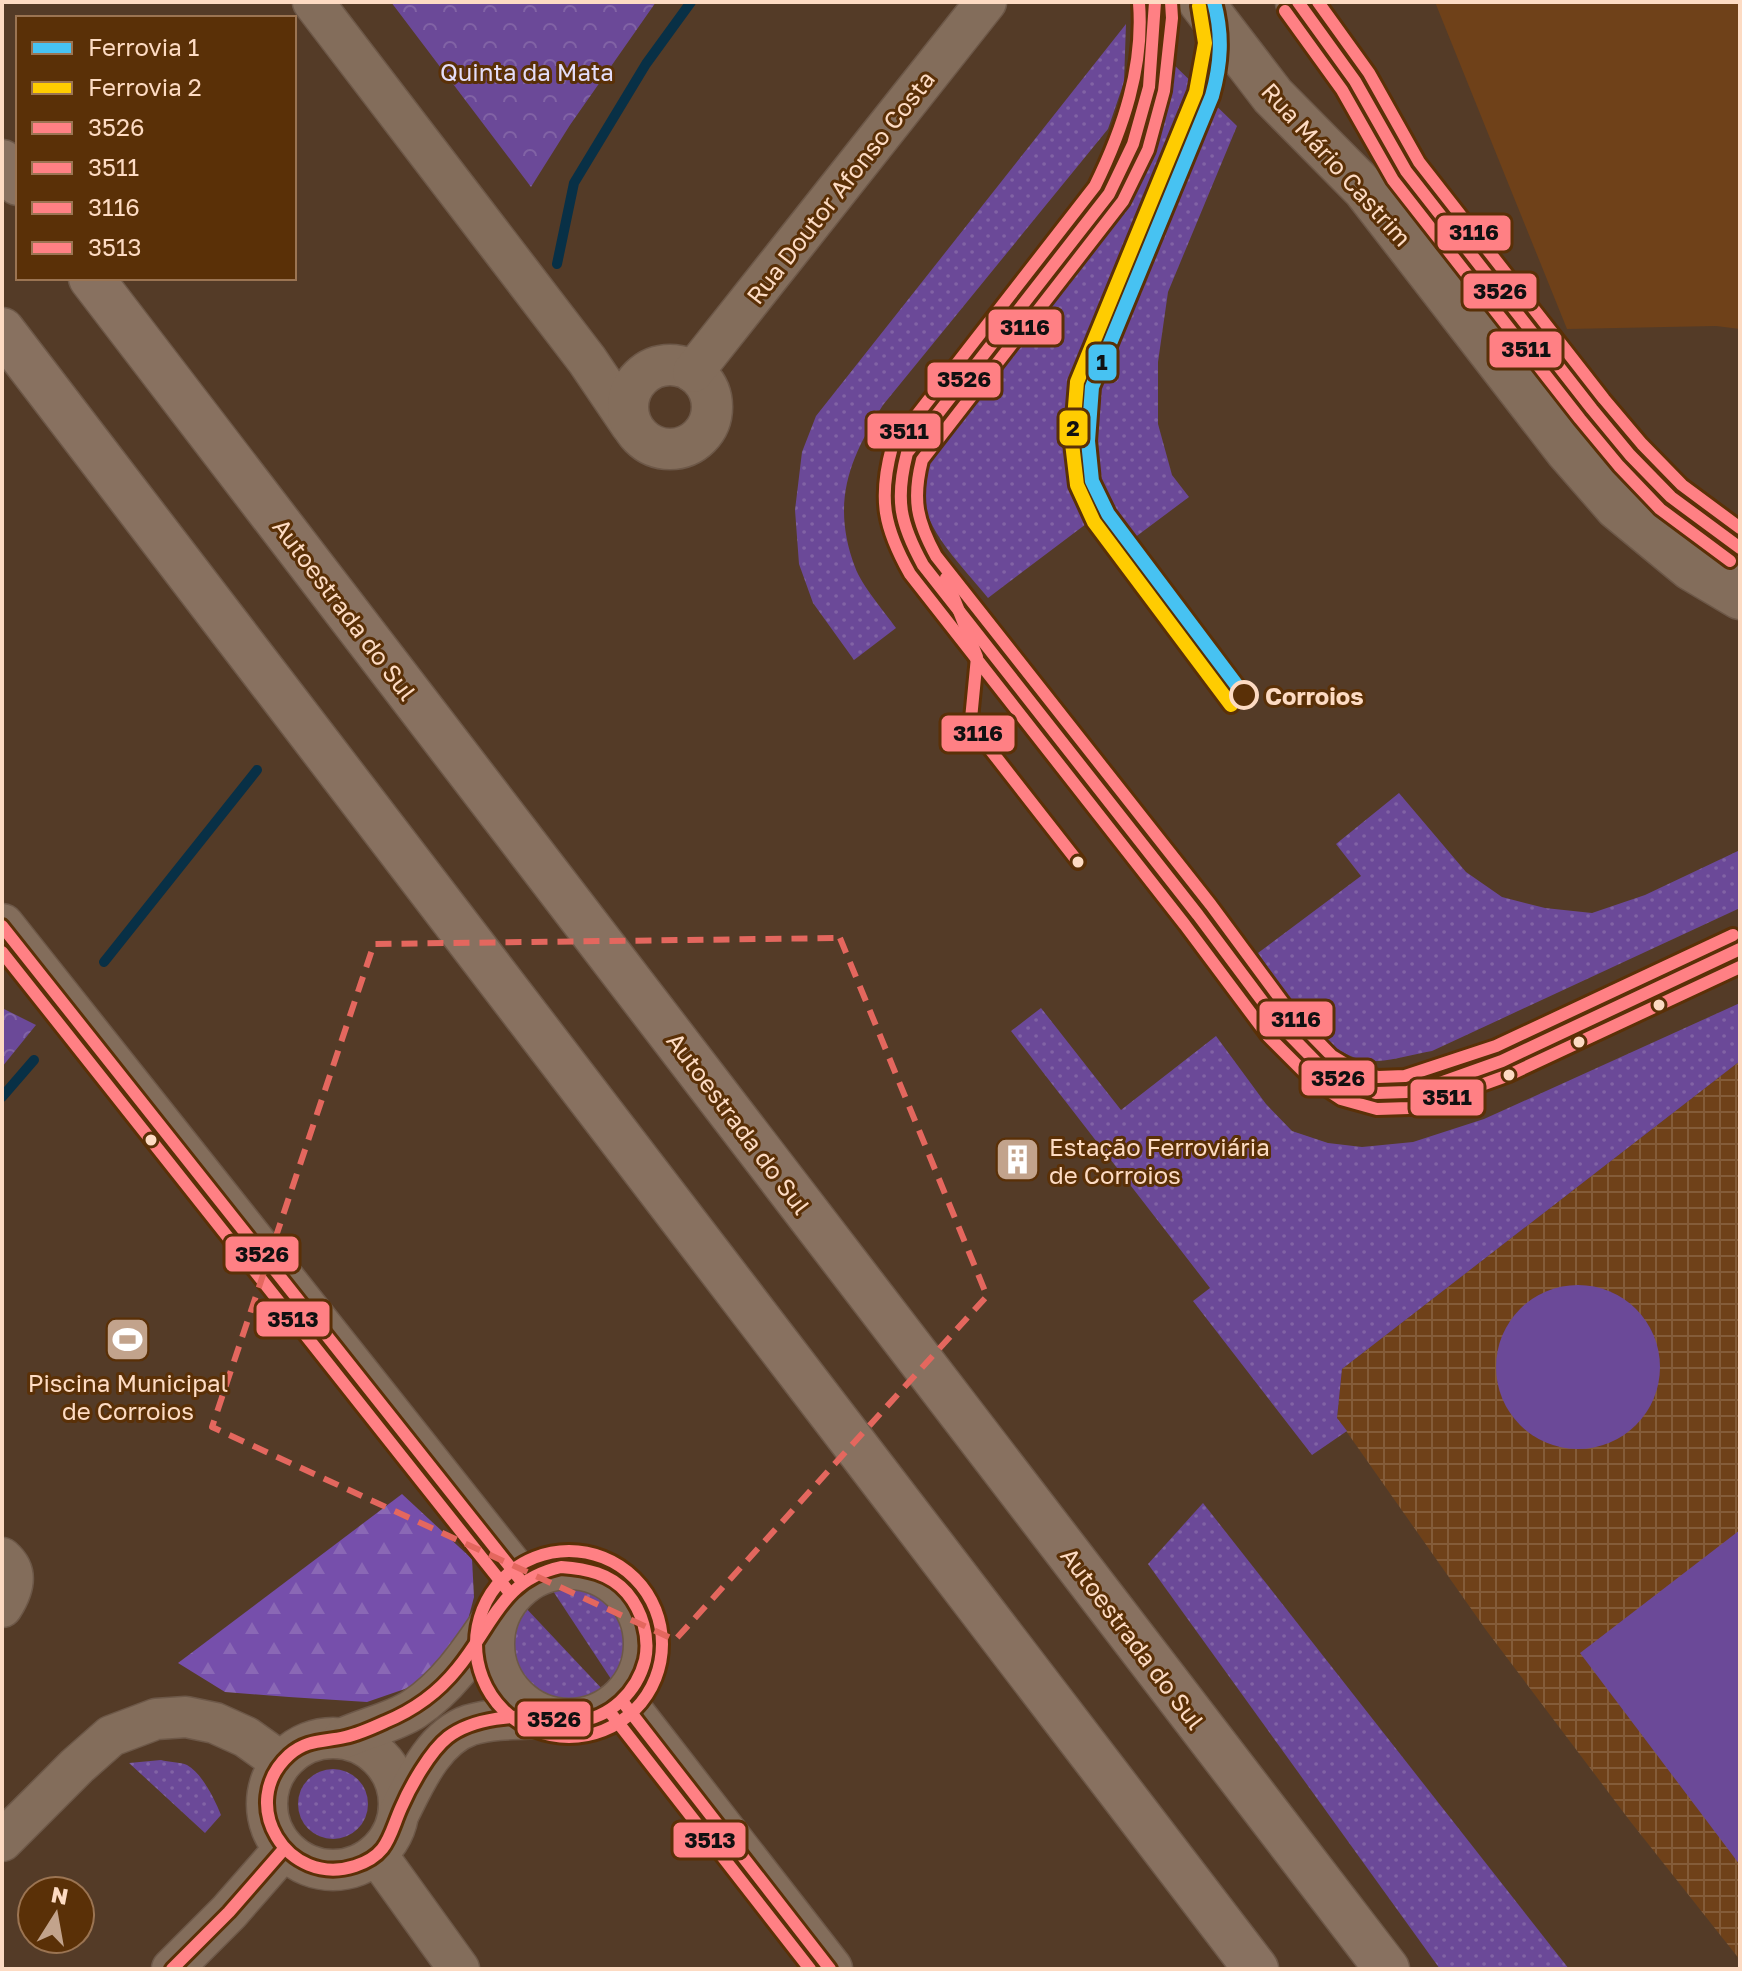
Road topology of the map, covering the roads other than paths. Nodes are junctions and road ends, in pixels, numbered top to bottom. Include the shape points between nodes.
1 (313, 2) edge
2 (986, 2) edge
3 (1201, 2) edge
4 (1298, 2) edge
5 (2, 162) edge
6 (16, 180) edge
7 (93, 280) edge
8 (2, 330) edge
9 (587, 360) junction
10 (651, 369) junction
11 (693, 372) junction
12 (631, 425) junction
13 (1740, 548) edge
14 (1740, 597) edge
15 (2, 926) edge
16 (2, 1558) edge
17 (509, 1598) junction
18 (2, 1607) edge
19 (622, 1701) junction
20 (545, 1718) junction
21 (344, 1738) junction
22 (281, 1762) junction
23 (400, 1811) junction
24 (2, 1841) edge
25 (284, 1849) junction
26 (377, 1855) junction
27 (172, 1969) edge
28 (459, 1969) edge
29 (830, 1969) edge
30 (1256, 1969) edge
31 (1387, 1969) edge

1 - 9 street
2 - 11 street, Rua Doutor Afonso Costa
3 - 14 street, Rua Mário Castrim via 1273,96 1365,189 1617,507 1691,568
4 - 13 street, Rua Mário Castrim via 1336,52 1406,171 1592,409 1671,497
5 - 6 highway
7 - 31 highway, Autoestrada do Sul
8 - 30 highway
9 - 10 street
9 - 12 street
10 - 11 street via 680,366
10 - 12 street via 629,393
11 - 12 street via 712,400 712,418 691,445 656,448
15 - 17 street
16 - 18 street via 14,1579
17 - 19 street via 540,1571 561,1567 602,1574 619,1585 634,1601 646,1635 642,1671
17 - 20 street via 491,1636 492,1657 510,1695
17 - 21 street via 445,1684 412,1710
19 - 20 street via 587,1720
19 - 29 street
20 - 23 street via 474,1724 446,1738 417,1776
21 - 22 street via 309,1742
21 - 23 street via 380,1756 399,1791
22 - 24 street via 215,1723 186,1717 156,1719 111,1736
22 - 25 street via 267,1806 269,1822
23 - 26 street via 393,1835
25 - 26 street via 300,1862 331,1871
25 - 27 street
26 - 28 street

